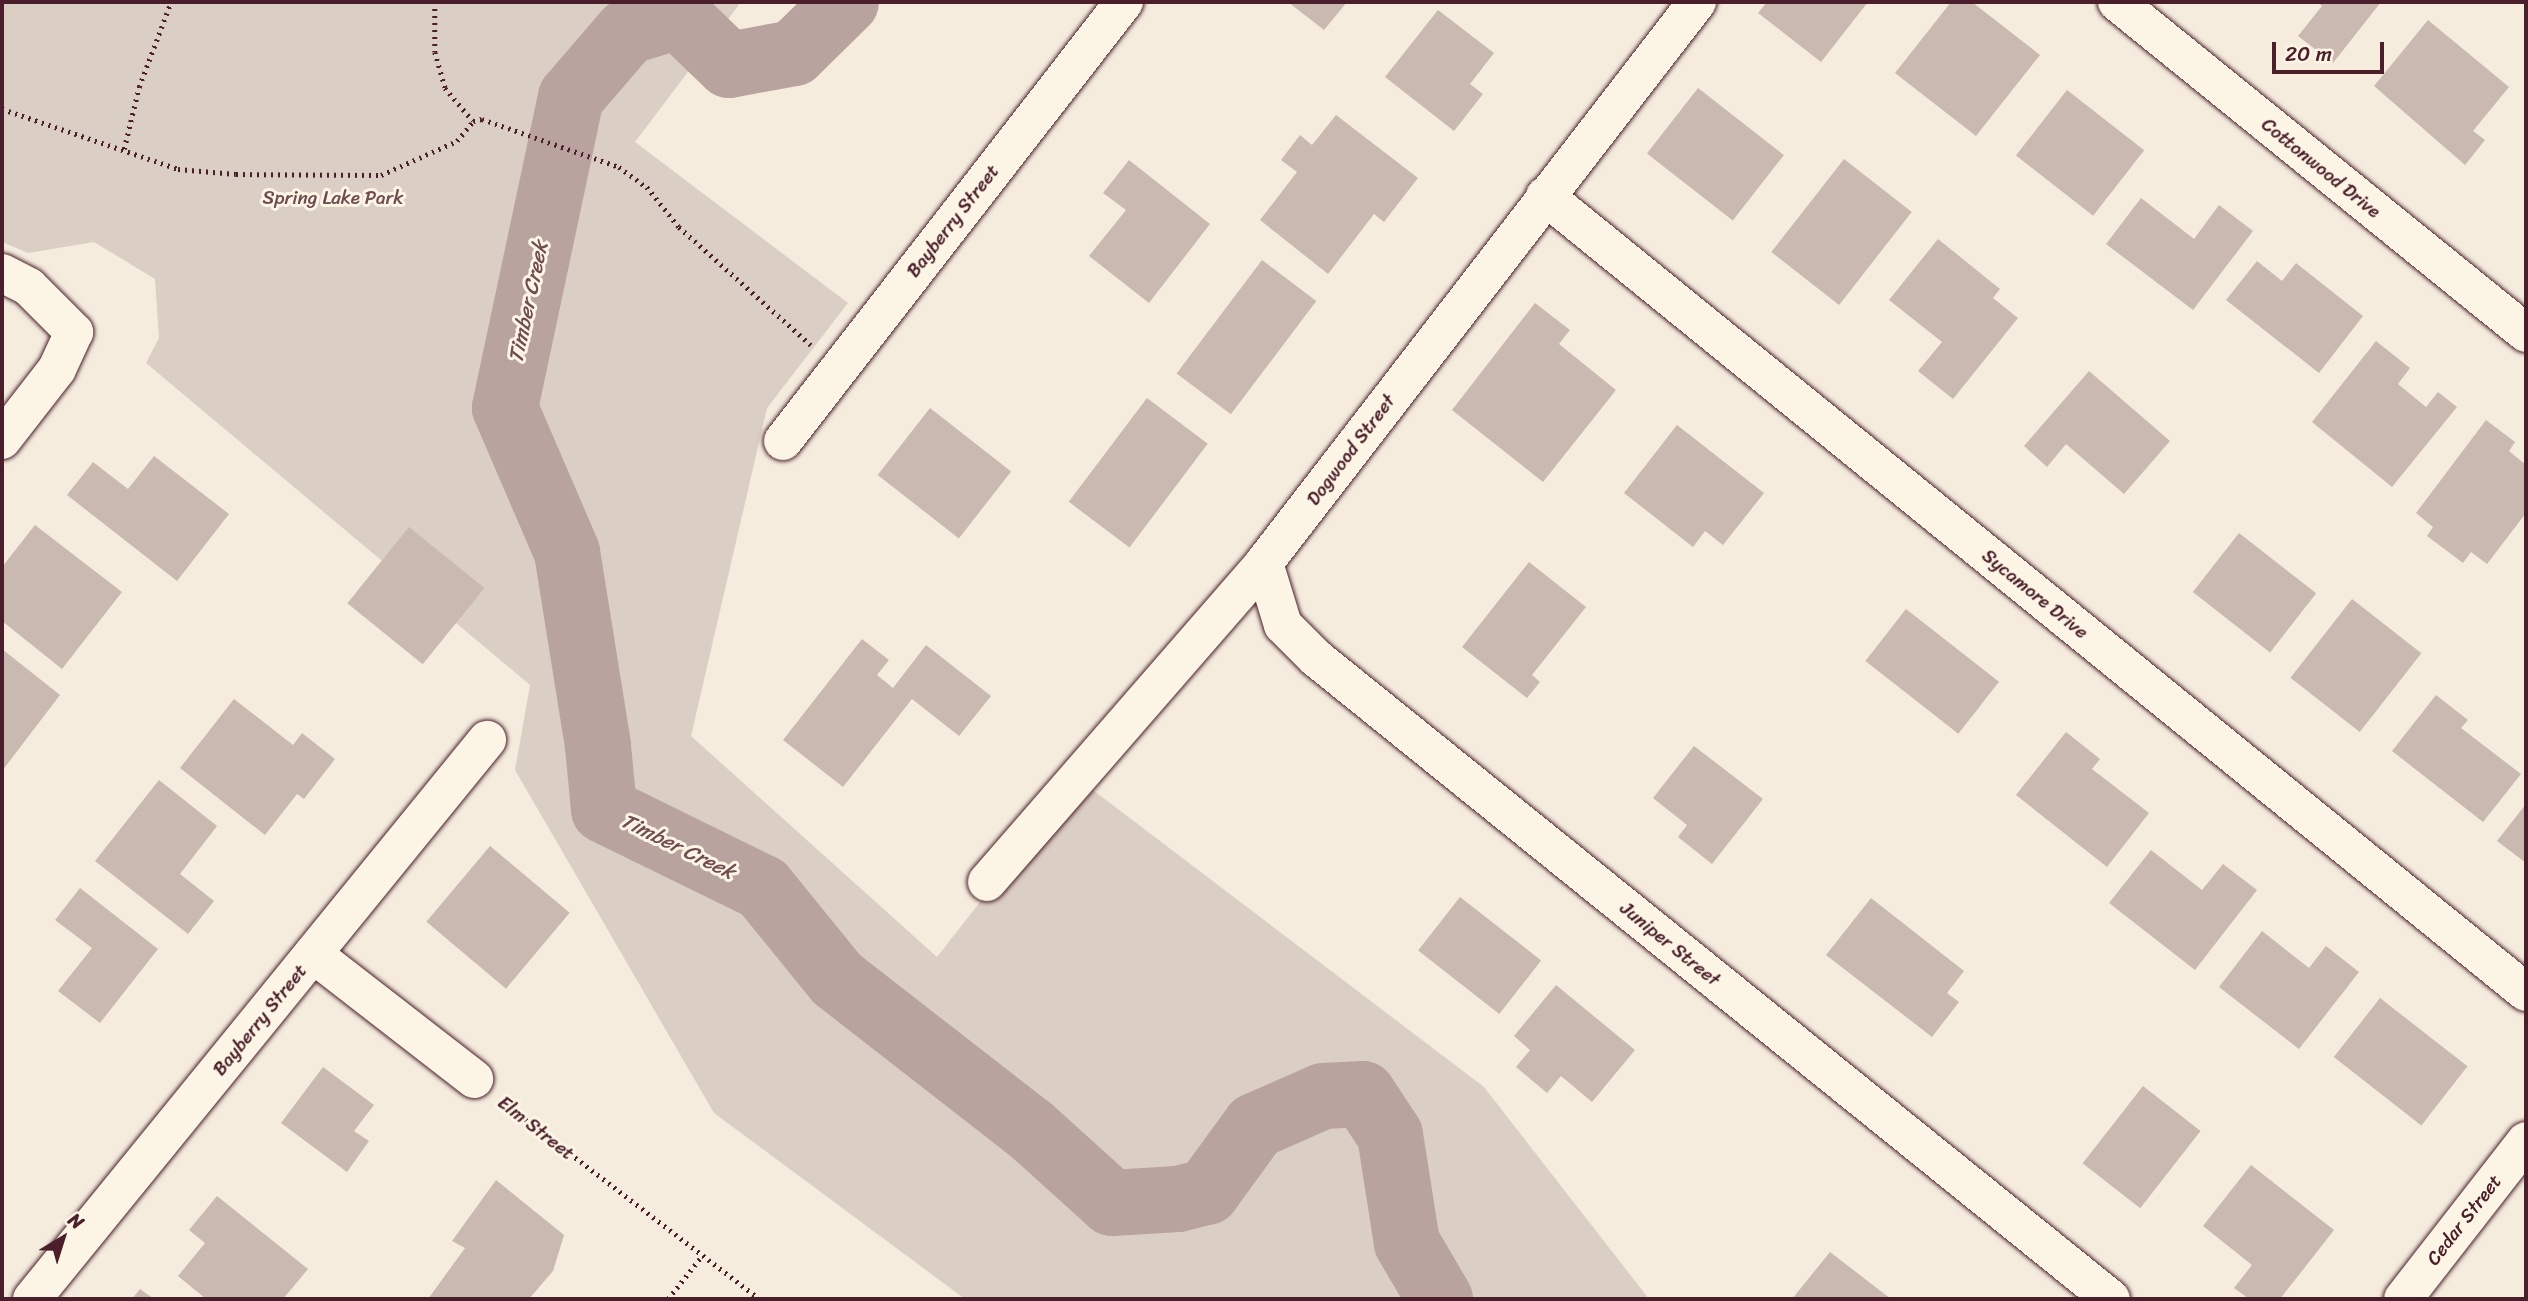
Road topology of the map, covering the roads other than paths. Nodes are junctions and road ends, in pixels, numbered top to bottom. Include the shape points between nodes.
1 (1124, 2) edge
2 (1697, 2) edge
3 (2117, 2) edge
4 (1545, 196) junction
5 (2, 274) edge
6 (2526, 333) edge
7 (2, 440) edge
8 (783, 440) dead end
9 (1265, 564) junction
10 (487, 740) dead end
11 (987, 882) dead end
12 (313, 954) junction
13 (2526, 992) edge
14 (474, 1079) road end
15 (2526, 1141) edge
16 (32, 1299) edge
17 (2111, 1299) edge
18 (2403, 1299) edge

1 - 8 street, Bayberry Street
2 - 4 street, Dogwood Street
3 - 6 street, Cottonwood Drive
4 - 9 street, Dogwood Street
4 - 13 street, Sycamore Drive
5 - 7 street via 29,287 74,332 57,369
9 - 11 street, Dogwood Street
9 - 17 street, Juniper Street via 1283,625 1316,658
10 - 12 street, Bayberry Street
12 - 14 street
12 - 16 street, Bayberry Street
15 - 18 street, Cedar Street

